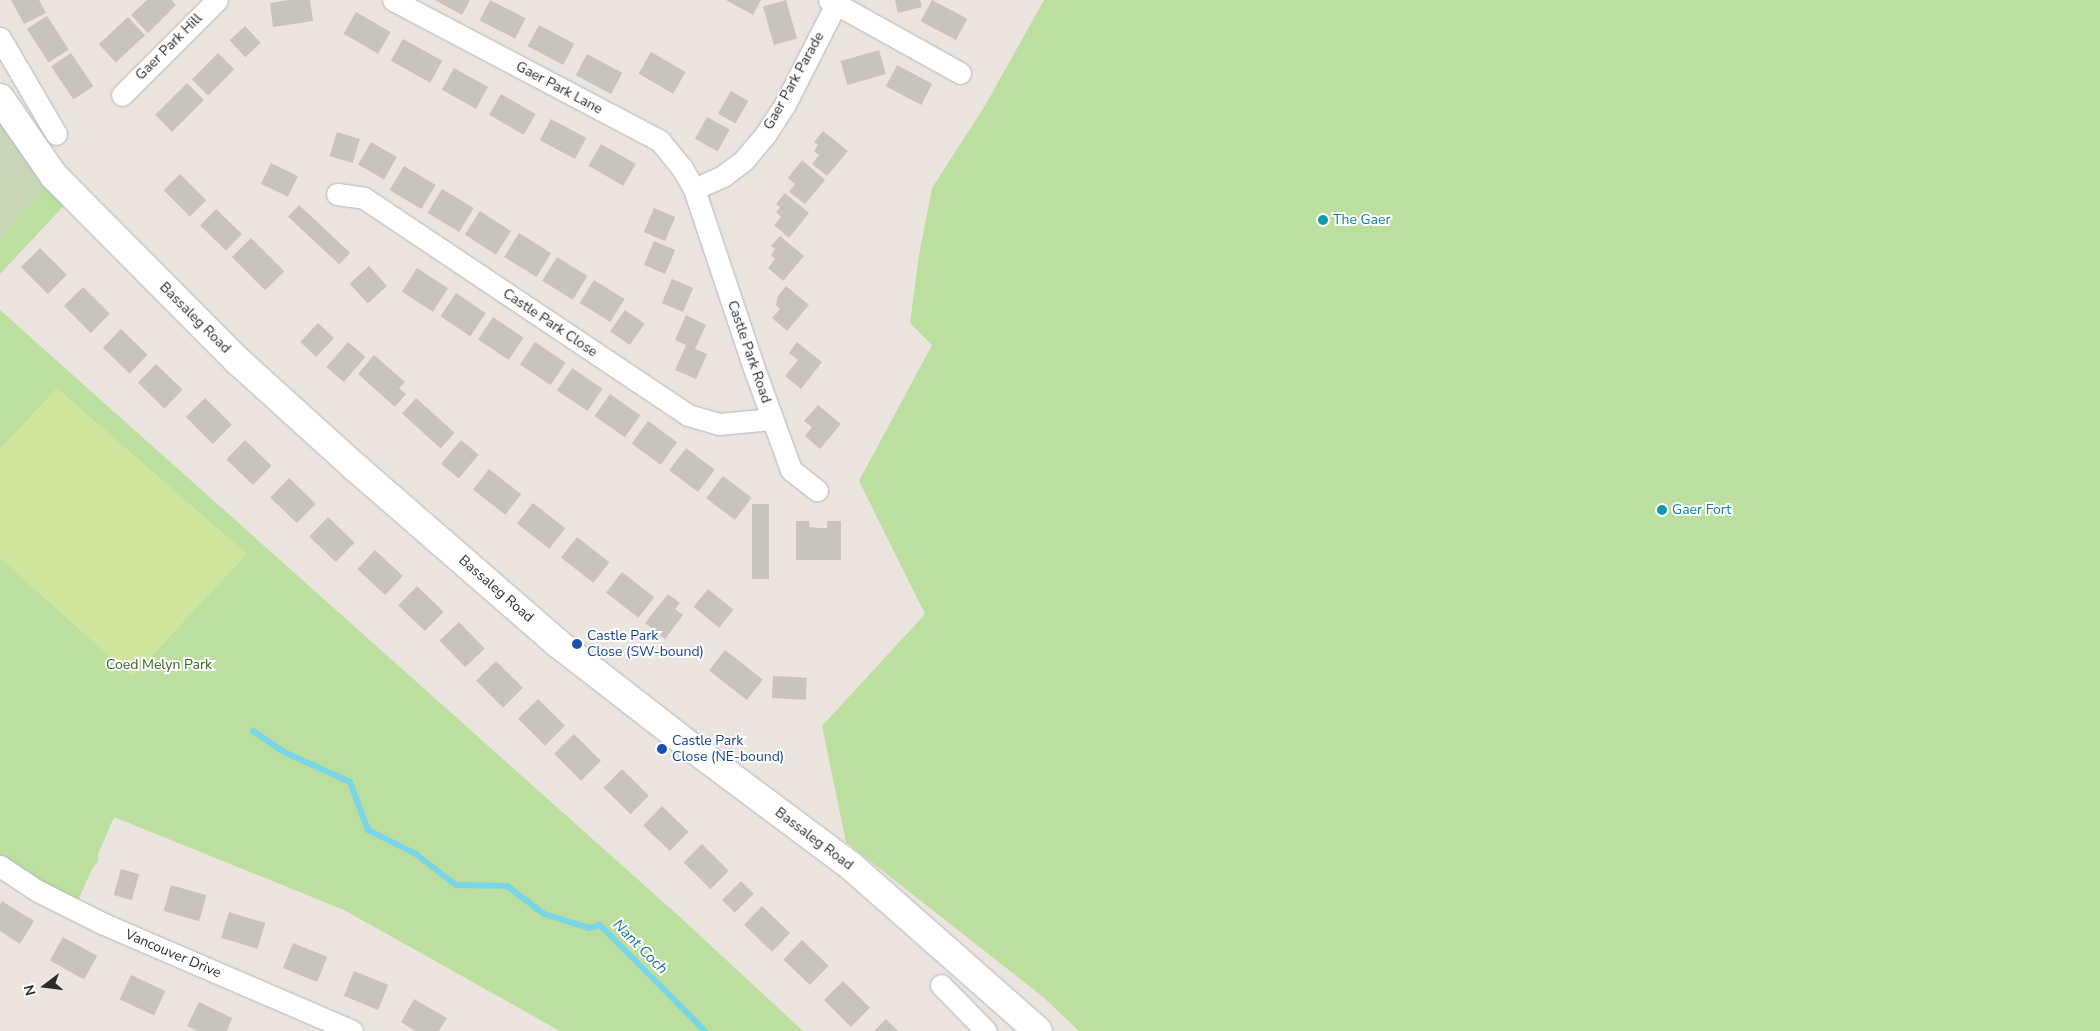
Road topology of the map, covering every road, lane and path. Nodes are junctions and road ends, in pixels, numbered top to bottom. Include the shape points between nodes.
1 (217, 0) edge
2 (393, 0) edge
3 (834, 1) edge
4 (0, 38) edge
5 (960, 73) dead end
6 (122, 95) dead end
7 (0, 98) edge
8 (56, 134) dead end
9 (337, 194) dead end
10 (696, 196) junction
11 (772, 419) junction
12 (817, 490) dead end
13 (0, 866) edge
14 (941, 985) dead end
15 (352, 1031) edge
16 (986, 1031) edge
17 (1038, 1031) edge

1 - 6 street, Gaer Park Hill
2 - 10 street, Gaer Park Lane via 660,141 682,168
3 - 5 street
3 - 10 street, Gaer Park Parade via 785,104 765,135 744,160
4 - 8 street
7 - 17 street, Bassaleg Road via 54,176 238,361 355,468 556,642 851,866
9 - 11 street, Castle Park Close via 364,198 688,415 718,424
10 - 11 street, Castle Park Road
11 - 12 street, Castle Park Road via 791,470
13 - 15 street, Vancouver Drive via 36,890 104,924
14 - 16 street

